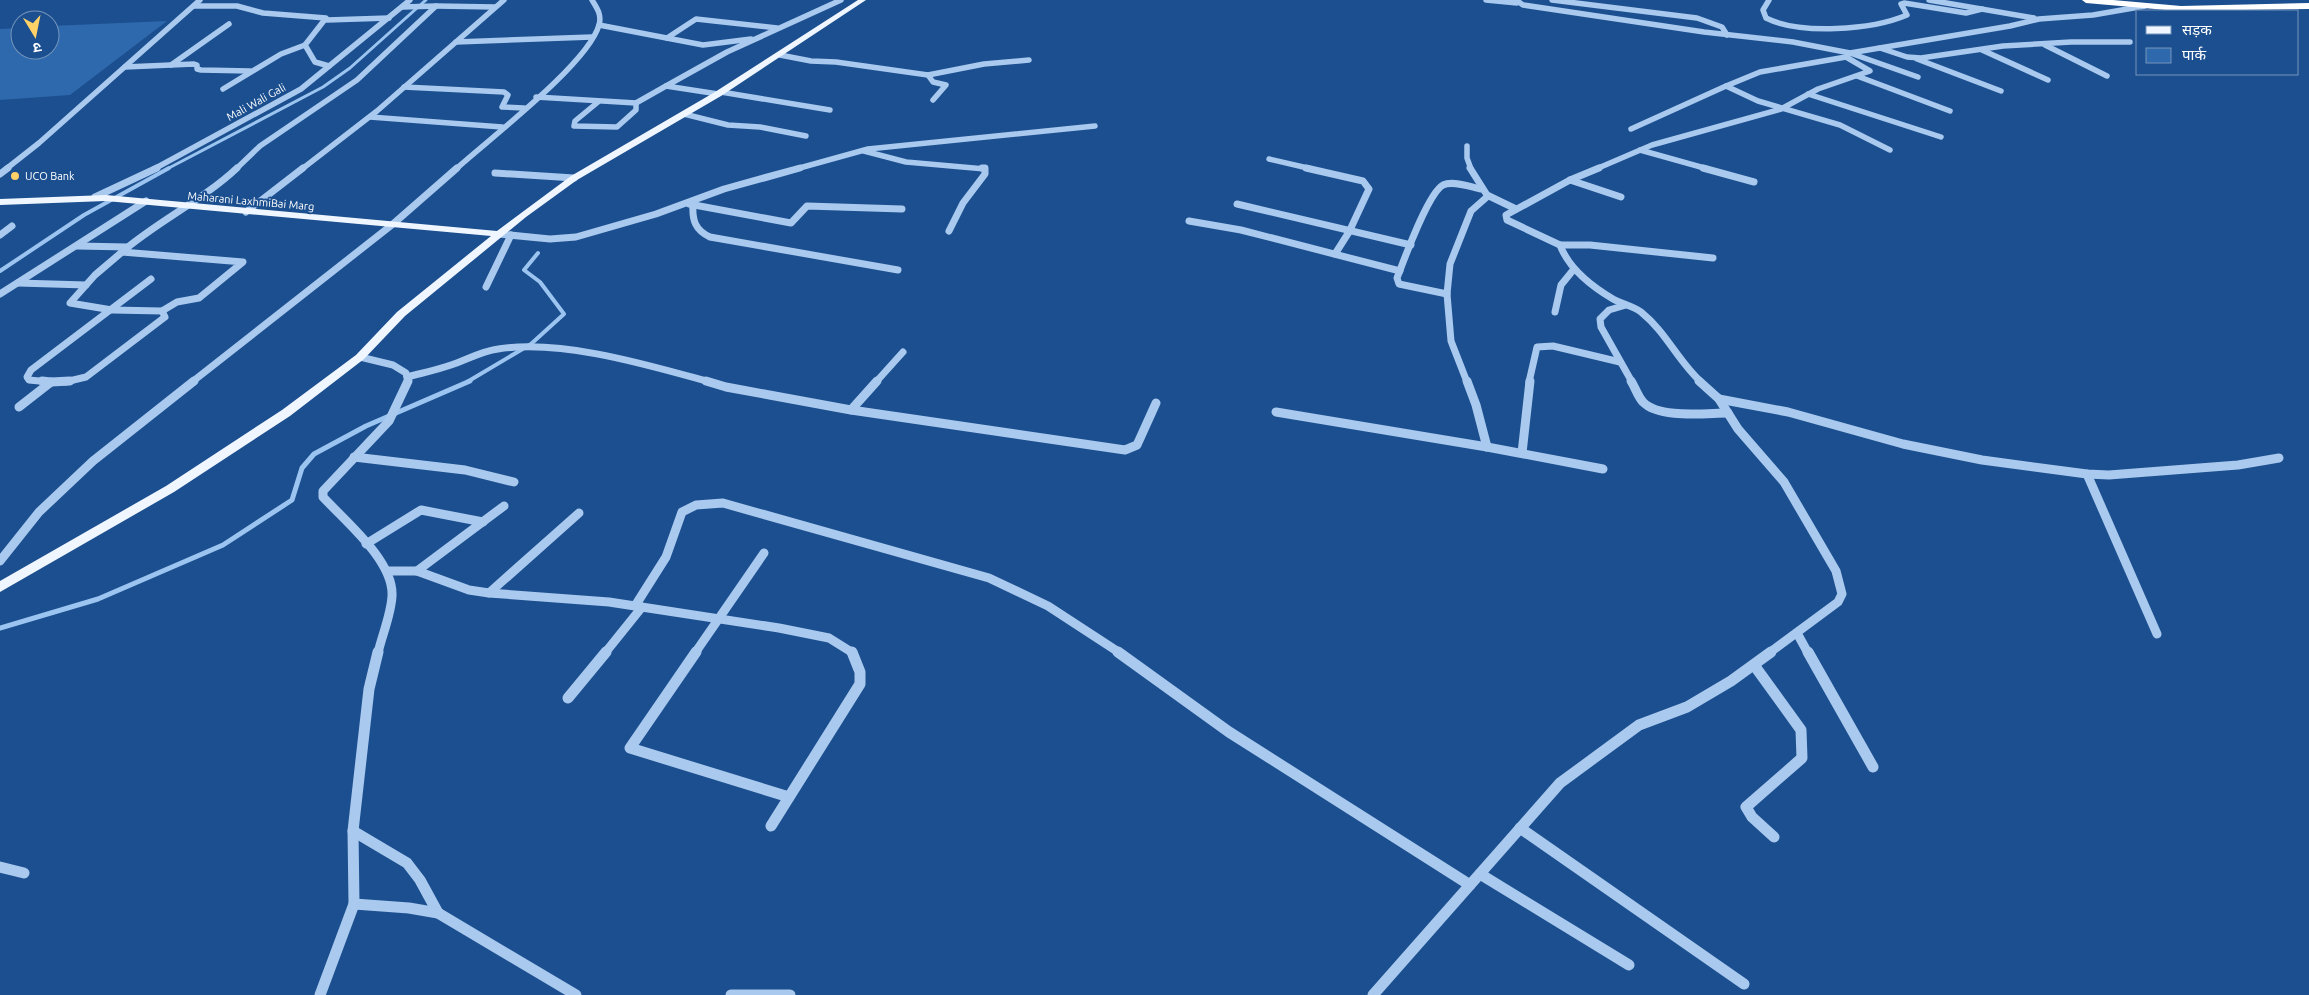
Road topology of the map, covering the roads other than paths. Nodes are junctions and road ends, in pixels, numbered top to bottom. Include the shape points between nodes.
1 (200, 0) edge
2 (410, 0) edge
3 (442, 0) edge
4 (504, 0) edge
5 (592, 0) edge
6 (841, 0) edge
7 (863, 0) edge
8 (1486, 0) edge
9 (1552, 0) edge
10 (1769, 0) edge
11 (1929, 0) edge
12 (2086, 0) edge
13 (1517, 2) edge
14 (194, 6) junction
15 (426, 6) joint
16 (436, 6) junction
17 (2146, 6) junction
18 (2309, 6) edge
19 (403, 7) junction
20 (496, 7) junction
21 (1982, 10) junction
22 (389, 18) junction
23 (2039, 19) junction
24 (327, 20) junction
25 (229, 24) dead end
26 (599, 25) junction
27 (778, 28) junction
28 (1727, 35) junction
29 (592, 38) junction
30 (667, 38) junction
31 (754, 39) junction
32 (456, 42) junction
33 (2130, 42) dead end
34 (2044, 44) junction
35 (305, 45) junction
36 (1878, 47) junction
37 (1981, 50) junction
38 (780, 55) junction
39 (1848, 56) junction
40 (1914, 58) junction
41 (1029, 60) dead end
42 (171, 65) junction
43 (330, 66) junction
44 (125, 67) junction
45 (250, 71) junction
46 (928, 75) junction
47 (1857, 76) junction
48 (2107, 76) dead end
49 (1918, 77) dead end
50 (2048, 80) dead end
51 (666, 86) junction
52 (1726, 86) junction
53 (404, 87) junction
54 (223, 89) dead end
55 (2001, 91) dead end
56 (719, 93) junction
57 (1808, 94) junction
58 (536, 96) junction
59 (933, 100) dead end
60 (598, 102) junction
61 (636, 103) junction
62 (524, 108) junction
63 (1781, 109) junction
64 (830, 110) dead end
65 (1950, 111) dead end
66 (684, 114) junction
67 (370, 117) junction
68 (1095, 126) dead end
69 (502, 127) junction
70 (1631, 129) dead end
71 (806, 136) dead end
72 (1941, 137) dead end
73 (1467, 146) dead end
74 (1640, 150) junction
75 (1890, 150) dead end
76 (863, 151) junction
77 (1269, 160) dead end
78 (495, 173) dead end
79 (0, 174) edge
80 (574, 178) junction
81 (1570, 180) junction
82 (1754, 182) dead end
83 (1482, 189) junction
84 (1488, 196) junction
85 (1621, 197) dead end
86 (95, 198) junction
87 (146, 201) junction
88 (0, 202) edge
89 (685, 203) junction
90 (693, 204) junction
91 (1237, 204) dead end
92 (184, 206) junction
93 (902, 209) dead end
94 (1516, 209) junction
95 (246, 212) junction
96 (1189, 221) dead end
97 (393, 224) junction
98 (12, 226) dead end
99 (949, 232) dead end
100 (1349, 232) junction
101 (499, 234) junction
102 (0, 235) edge
103 (511, 235) junction
104 (1411, 245) junction
105 (1560, 245) junction
106 (76, 246) junction
107 (125, 250) junction
108 (1335, 254) junction
109 (1713, 258) dead end
110 (1574, 269) junction
111 (898, 270) dead end
112 (1400, 271) junction
113 (151, 279) dead end
114 (18, 283) junction
115 (86, 285) junction
116 (486, 288) dead end
117 (0, 294) edge
118 (1447, 294) junction
119 (1626, 305) junction
120 (112, 310) junction
121 (162, 311) junction
122 (1555, 312) dead end
123 (530, 347) joint
124 (903, 352) dead end
125 (360, 357) junction
126 (1620, 362) junction
127 (407, 376) junction
128 (50, 382) junction
129 (1719, 399) junction
130 (1156, 403) dead end
131 (19, 407) dead end
132 (851, 410) junction
133 (1276, 412) dead end
134 (1728, 413) junction
135 (1486, 447) junction
136 (1522, 453) junction
137 (354, 457) junction
138 (2279, 458) dead end
139 (1603, 469) dead end
140 (2087, 474) junction
141 (514, 482) dead end
142 (504, 506) dead end
143 (579, 513) dead end
144 (483, 522) junction
145 (366, 544) junction
146 (764, 553) dead end
147 (0, 561) edge
148 (387, 571) junction
149 (417, 571) junction
150 (0, 587) edge
151 (489, 593) junction
152 (639, 607) junction
153 (719, 618) junction
154 (1797, 633) junction
155 (2157, 634) dead end
156 (1754, 665) junction
157 (568, 698) dead end
158 (1872, 767) dead end
159 (789, 796) junction
160 (770, 826) dead end
161 (1520, 828) junction
162 (353, 831) junction
163 (1774, 837) dead end
164 (0, 867) edge
165 (24, 873) dead end
166 (1480, 874) junction
167 (1470, 885) junction
168 (354, 904) junction
169 (438, 914) junction
170 (1629, 965) dead end
171 (1744, 984) dead end
172 (320, 995) edge
173 (576, 995) edge
174 (731, 995) edge
175 (790, 995) edge
176 (1373, 995) edge

1 - 14 street
2 - 19 street, Mali Wali Gali
3 - 16 street
4 - 20 street
5 - 26 street via 598,10
6 - 27 street
7 - 38 main road
8 - 13 street
9 - 28 street via 1697,18 1722,27
10 - 21 street via 1763,8 1767,19 1779,24 1814,28 1879,24 1907,15 1901,6 1904,3 1966,13
11 - 21 street
12 - 17 highway
13 - 28 street
14 - 24 street via 237,6 264,13
14 - 44 street
15 - 16 street
15 - 19 street
16 - 20 street
16 - 92 street via 357,80 260,146 219,185
17 - 18 highway via 2203,10
17 - 23 street via 2093,15
19 - 22 street, Mali Wali Gali
20 - 32 street
21 - 23 street
22 - 24 street
22 - 43 street, Mali Wali Gali
23 - 36 street
24 - 35 street
25 - 42 street
26 - 29 street
26 - 30 street
27 - 30 street via 700,18
27 - 31 street
28 - 39 street via 1793,42
29 - 32 street
29 - 58 street via 563,75
30 - 31 street via 714,46 733,40
31 - 51 street
32 - 53 street
33 - 34 street
34 - 37 street
34 - 48 street
35 - 43 street via 315,62
35 - 45 street
36 - 39 street
36 - 40 street
37 - 40 street
37 - 50 street
38 - 46 street via 812,62 836,62
38 - 56 main road
39 - 47 street via 1870,71
39 - 49 street
39 - 52 street via 1760,72
40 - 55 street
41 - 46 street via 990,63
42 - 44 street
42 - 45 street via 194,64 201,70
43 - 86 street, Mali Wali Gali via 286,97
44 - 79 street
45 - 54 street
46 - 59 street via 934,82 946,85
47 - 57 street
47 - 65 street
51 - 56 street
51 - 61 street
52 - 63 street
52 - 70 street
53 - 62 street via 504,92 508,95 502,107
53 - 67 street
56 - 64 street
56 - 66 main road
57 - 63 street
57 - 72 street
58 - 60 street
58 - 62 street
60 - 61 street
60 - 61 street via 572,124 616,127 636,110
62 - 69 street
63 - 74 street
63 - 75 street via 1848,128
66 - 71 street via 728,125
66 - 80 main road
67 - 69 street
67 - 95 street
68 - 76 street
69 - 97 street
73 - 83 street via 1466,158
74 - 81 street
74 - 82 street
76 - 89 street via 724,189
76 - 99 street via 906,162 985,168 985,174 963,203
77 - 100 street via 1364,181 1369,189
78 - 80 street
80 - 101 main road
81 - 85 street
81 - 94 street
83 - 84 street
83 - 104 street via 1447,184 1440,187
84 - 94 street
84 - 118 street via 1471,211 1450,264
86 - 87 main road, Maharani LaxhmiBai Marg
86 - 88 main road, Maharani LaxhmiBai Marg
87 - 92 main road, Maharani LaxhmiBai Marg
87 - 106 street
89 - 90 street
89 - 103 street via 576,237 550,240
90 - 93 street via 790,223 807,206
90 - 111 street via 695,227 710,237
91 - 100 street
92 - 95 main road, Maharani LaxhmiBai Marg
92 - 107 street
94 - 105 street via 1506,215 1507,220
95 - 97 main road, Maharani LaxhmiBai Marg
96 - 108 street via 1241,230
97 - 101 main road, Maharani LaxhmiBai Marg
97 - 147 street via 93,461 39,512
98 - 102 street
100 - 104 street
100 - 108 street
101 - 103 street
101 - 125 main road via 400,314
103 - 116 street
104 - 112 street
105 - 109 street via 1590,244
105 - 110 street
106 - 107 street
106 - 114 street
107 - 115 street
107 - 121 street via 243,262 199,298 178,302
108 - 112 street
110 - 119 street
110 - 122 street via 1561,285
112 - 118 street via 1399,284
113 - 120 street
114 - 115 street
114 - 117 street
115 - 120 street via 70,303
118 - 135 street via 1451,341 1476,405
119 - 126 street via 1609,310 1600,320
119 - 129 street via 1639,310 1653,322 1686,369
120 - 121 street
120 - 128 street via 31,370 27,377 29,380
121 - 128 street via 165,317 86,377 63,383
123 - 127 street via 483,353 449,366
123 - 132 street via 596,354 726,387
124 - 132 street
125 - 127 street via 393,365
125 - 150 main road via 286,413 170,489
126 - 134 street via 1643,402 1650,407 1666,411
126 - 136 street via 1553,346 1537,347 1531,367
127 - 137 street via 407,386 393,413
128 - 131 street
129 - 134 street
129 - 140 street via 1788,412 1921,448
130 - 132 street via 1137,445 1125,450
133 - 135 street
134 - 154 street via 1784,482 1836,571 1842,594 1838,602
135 - 136 street
136 - 139 street
137 - 141 street via 465,470
137 - 145 street via 326,487 323,497
138 - 140 street via 2228,466
140 - 155 street
142 - 144 street
143 - 151 street
144 - 145 street via 421,510
144 - 149 street
145 - 148 street
146 - 153 street
148 - 149 street
148 - 162 street via 392,596 369,689
149 - 151 street via 468,590
151 - 152 street
152 - 153 street
152 - 157 street
152 - 167 street via 671,548 682,512 703,505 723,504 989,578 1048,606 1122,654 1229,732
153 - 159 street via 829,638 852,651 860,672 860,684
153 - 159 street via 630,748
154 - 156 street
154 - 158 street
156 - 161 street via 1687,707 1639,724 1560,783
156 - 163 street via 1801,730 1804,744 1802,758 1746,807
159 - 160 street
161 - 166 street
161 - 171 street
162 - 168 street
162 - 169 street via 407,863
164 - 165 street
166 - 167 street
166 - 170 street
167 - 176 street
168 - 169 street via 409,908
168 - 172 street
169 - 173 street
174 - 175 street

